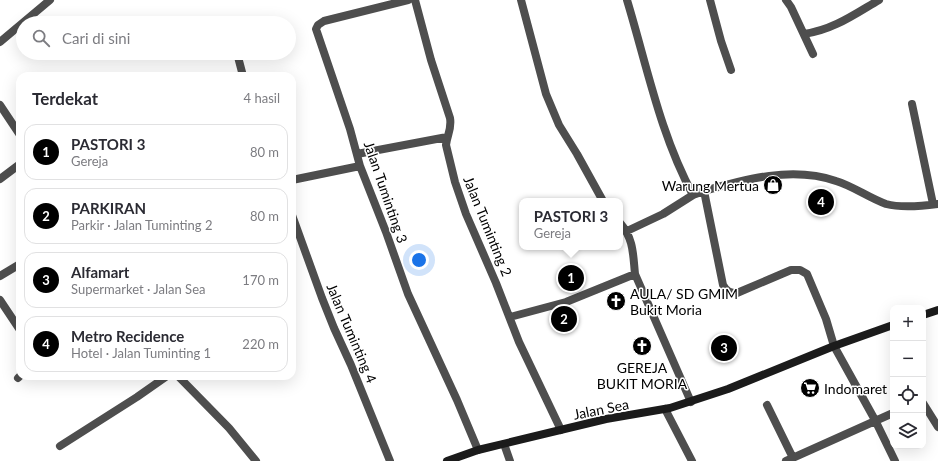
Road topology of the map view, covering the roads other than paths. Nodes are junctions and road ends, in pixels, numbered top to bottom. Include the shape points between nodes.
1 (50, 0) edge
2 (408, 0) edge
3 (415, 0) edge
4 (521, 0) edge
5 (627, 0) edge
6 (710, 0) edge
7 (786, 0) edge
8 (879, 0) edge
9 (31, 16) edge
10 (16, 29) edge
11 (804, 34) junction
12 (0, 42) edge
13 (813, 54) dead end
14 (239, 60) edge
15 (731, 70) dead end
16 (242, 72) edge
17 (912, 104) dead end
18 (0, 105) edge
19 (16, 129) edge
20 (447, 137) junction
21 (357, 154) junction
22 (360, 166) junction
23 (16, 167) edge
24 (0, 179) edge
25 (296, 179) edge
26 (704, 191) junction
27 (693, 195) junction
28 (601, 198) edge
29 (935, 204) edge
30 (296, 225) edge
31 (623, 227) edge
32 (626, 231) junction
33 (16, 266) edge
34 (635, 274) junction
35 (0, 276) edge
36 (0, 300) edge
37 (938, 310) edge
38 (926, 314) edge
39 (510, 317) junction
40 (16, 324) edge
41 (890, 326) edge
42 (834, 346) junction
43 (162, 380) edge
44 (182, 380) edge
45 (691, 402) junction
46 (767, 405) dead end
47 (926, 407) edge
48 (665, 409) junction
49 (890, 414) edge
50 (875, 420) junction
51 (938, 427) edge
52 (561, 430) junction
53 (504, 444) junction
54 (60, 446) dead end
55 (478, 450) junction
56 (789, 460) edge
57 (256, 461) edge
58 (390, 461) edge
59 (448, 461) edge
60 (510, 461) edge
61 (692, 461) edge
62 (895, 461) edge

1 - 9 street
2 - 21 street, Jalan Tuminting 3 via 324,21 316,27
3 - 20 street, Jalan Tuminting 2 via 450,118 451,125
4 - 28 street via 546,94 559,125
5 - 27 street via 665,131 674,157
6 - 15 street
7 - 11 street
8 - 11 street via 838,25
10 - 12 street
11 - 13 street
14 - 16 street
17 - 29 street
18 - 19 street
20 - 21 street
20 - 39 street, Jalan Tuminting 2 via 446,145 460,198
21 - 22 street, Jalan Tuminting 3
22 - 25 street
22 - 55 street, Jalan Tuminting 3 via 408,294
23 - 24 street
26 - 27 street
26 - 29 street via 747,179 798,175 836,180 887,204
26 - 42 street via 726,290 729,293 737,293 791,270 800,270 807,274
27 - 32 street via 663,214
30 - 58 street, Jalan Tuminting 4 via 332,322
31 - 32 street
32 - 34 street via 634,255
33 - 35 street
34 - 39 street via 566,302
34 - 45 street
36 - 40 street
37 - 38 main road
39 - 52 street, Jalan Tuminting 2 via 519,342
41 - 42 main road, Jalan Sea
42 - 45 main road, Jalan Sea
42 - 50 street
43 - 54 street
44 - 57 street via 229,428
45 - 48 main road, Jalan Sea
46 - 56 street
47 - 51 street
48 - 52 main road, Jalan Sea
48 - 61 street
49 - 50 street
50 - 56 street
50 - 62 street
52 - 53 main road, Jalan Sea
53 - 55 main road, Jalan Sea
53 - 60 street
55 - 59 main road, Jalan Sea

